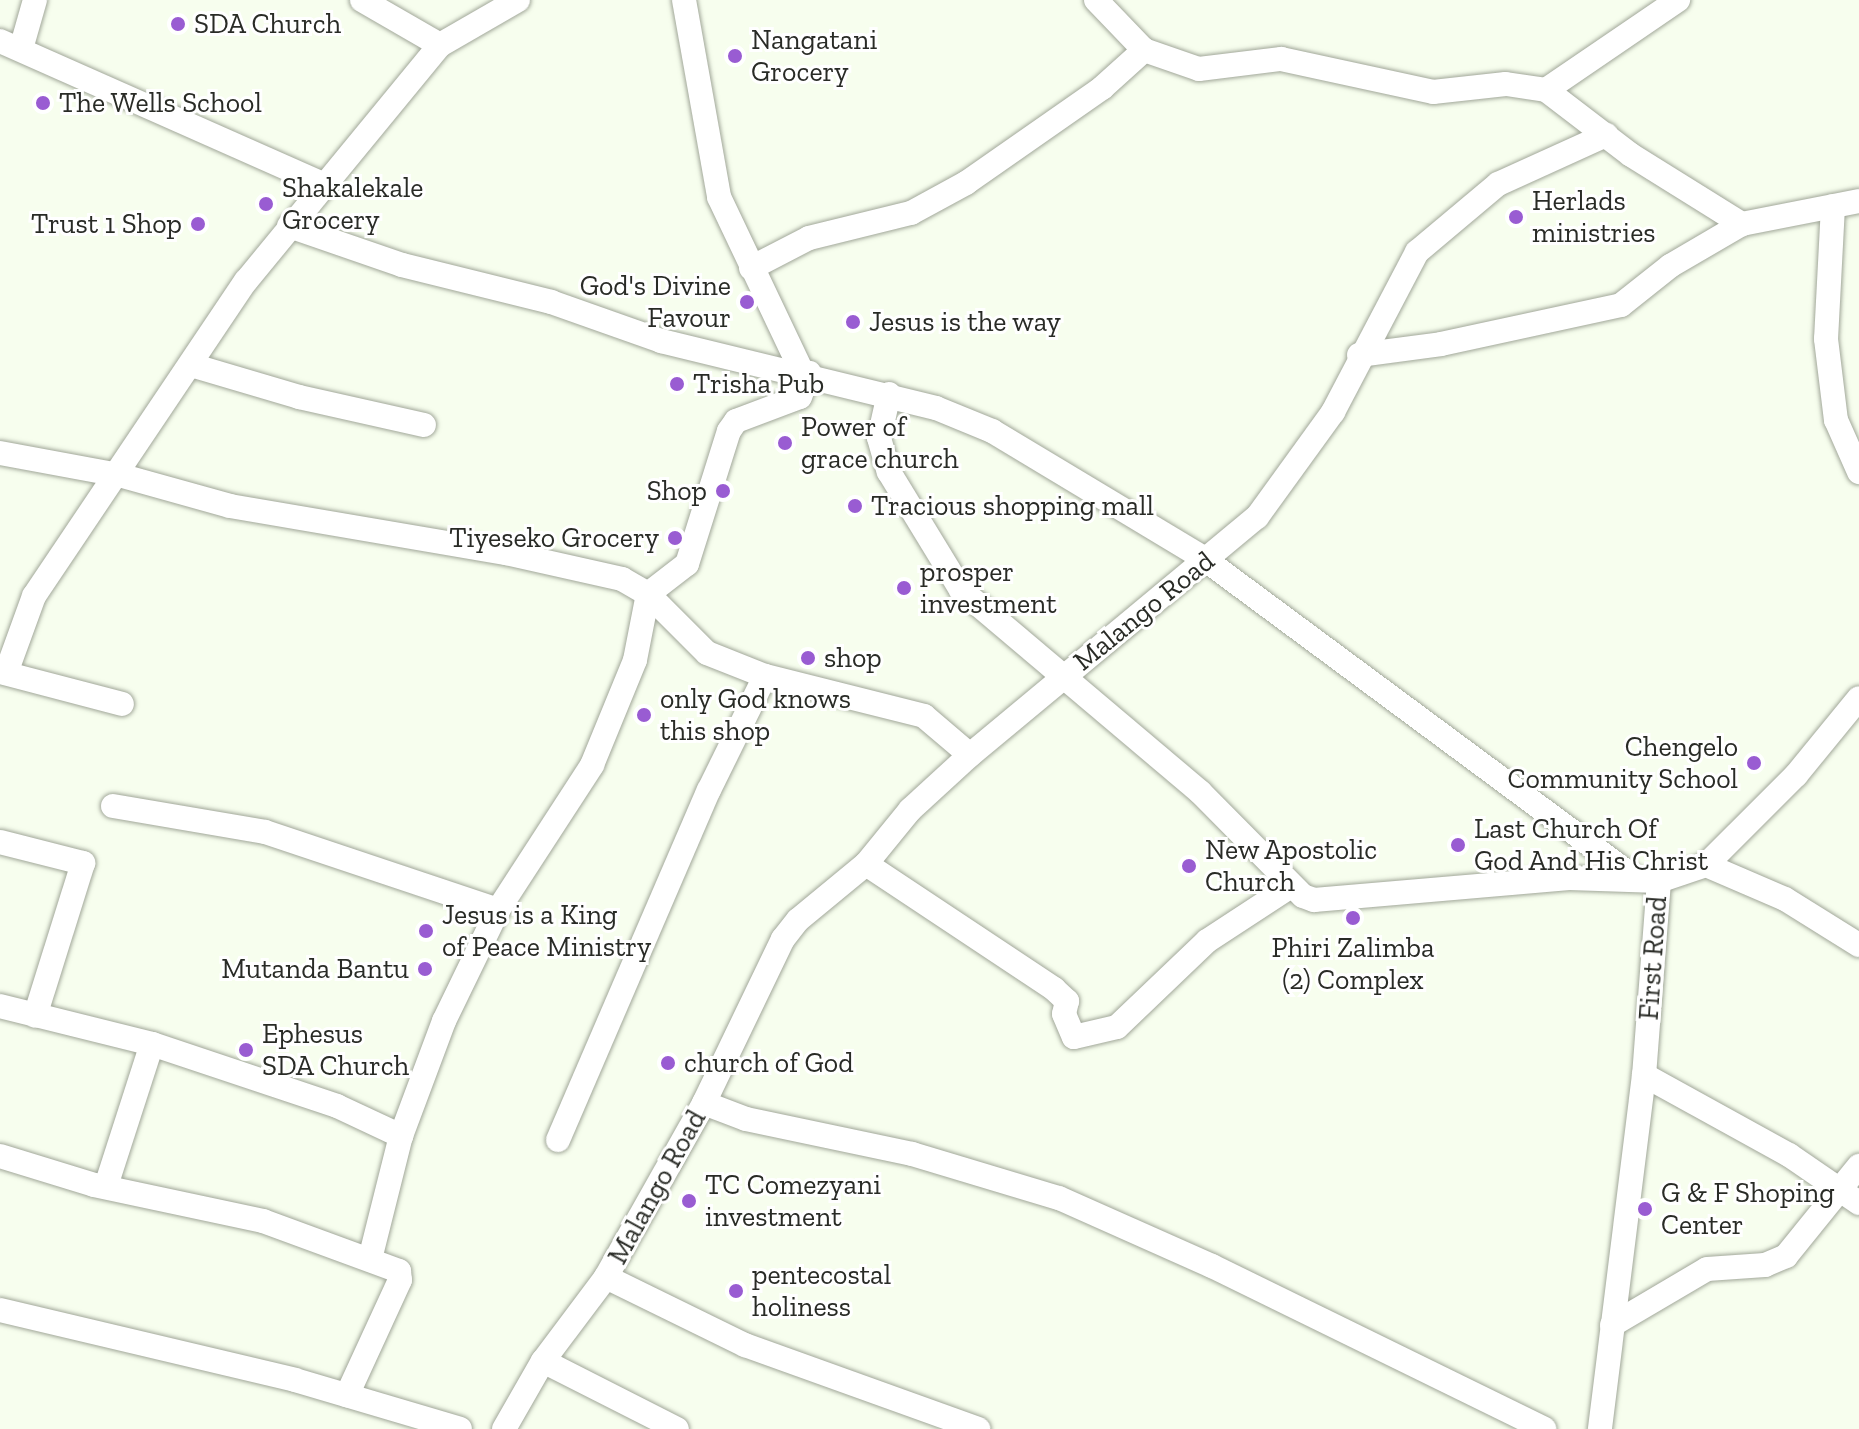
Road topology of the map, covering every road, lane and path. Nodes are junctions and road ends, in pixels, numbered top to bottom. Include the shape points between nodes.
1 (35, 0) edge
2 (362, 0) edge
3 (518, 0) edge
4 (684, 0) edge
5 (1096, 0) edge
6 (1678, 0) edge
7 (10, 45) edge
8 (440, 45) junction
9 (1144, 50) junction
10 (1546, 90) junction
11 (1606, 135) junction
12 (322, 184) junction
13 (1859, 201) edge
14 (1833, 206) junction
15 (1742, 224) junction
16 (289, 226) junction
17 (751, 268) junction
18 (1359, 355) junction
19 (191, 365) junction
20 (806, 372) junction
21 (889, 394) junction
22 (424, 425) dead end
23 (0, 453) edge
24 (1859, 472) edge
25 (119, 475) junction
26 (1203, 558) junction
27 (648, 594) junction
28 (3, 673) edge
29 (1064, 674) junction
30 (765, 676) junction
31 (1859, 698) edge
32 (122, 704) dead end
33 (970, 755) junction
34 (113, 806) dead end
35 (0, 842) edge
36 (866, 864) junction
37 (1706, 865) junction
38 (1647, 880) junction
39 (1291, 886) junction
40 (498, 910) junction
41 (1859, 945) edge
42 (0, 1006) edge
43 (35, 1016) junction
44 (152, 1044) junction
45 (1644, 1075) junction
46 (704, 1103) junction
47 (401, 1136) junction
48 (558, 1140) dead end
49 (0, 1156) edge
50 (1859, 1166) edge
51 (106, 1186) junction
52 (1838, 1188) junction
53 (1859, 1203) edge
54 (370, 1259) junction
55 (606, 1277) junction
56 (0, 1310) edge
57 (1612, 1325) junction
58 (543, 1361) junction
59 (347, 1395) junction
60 (460, 1429) edge
61 (504, 1429) edge
62 (677, 1429) edge
63 (978, 1429) edge
64 (1544, 1429) edge
65 (1600, 1429) edge

1 - 7 street
2 - 8 street
3 - 8 street
4 - 17 street via 710,165
5 - 9 street
6 - 10 street
7 - 12 street
8 - 12 street via 380,124
9 - 10 street via 1199,69 1281,59 1433,92 1506,84
9 - 17 street via 1102,88 911,213 809,238
10 - 11 street
11 - 15 street
11 - 18 street, Malango Road via 1498,184 1417,252
12 - 16 street
13 - 14 street
14 - 15 street
14 - 24 street via 1826,339 1836,420
15 - 18 street via 1670,266 1621,305 1441,344
16 - 19 street
16 - 20 street via 402,265 551,302 661,341
17 - 20 street
18 - 26 street, Malango Road via 1333,412 1257,517
19 - 22 street via 299,397
19 - 25 street
20 - 21 street
20 - 27 street via 800,397 736,421 687,564
21 - 26 street via 992,431
21 - 29 street, First Road via 879,438 889,472 935,553 961,590
23 - 25 street
25 - 27 street via 230,506 622,579
25 - 28 street via 34,596
26 - 29 street, Malango Road
26 - 38 street
27 - 30 street via 699,649
27 - 40 street via 635,660 592,765
28 - 32 street
29 - 33 street, Malango Road
29 - 39 street, First Road via 1200,792
30 - 33 street via 924,716
30 - 48 street via 709,790
31 - 37 street via 1796,775
33 - 36 street, Malango Road via 910,810
34 - 40 street via 265,832
35 - 43 street via 83,863
36 - 39 street via 1054,989 1067,1001 1064,1014 1074,1037 1117,1027 1207,941
36 - 46 street, Malango Road via 783,939
37 - 38 street
37 - 41 street via 1785,899
38 - 39 street, First Road via 1569,878 1314,900
38 - 45 street, First Road
40 - 47 street via 444,1021
42 - 43 street
43 - 44 street
44 - 47 street via 337,1106
44 - 51 street
45 - 52 street
45 - 57 street, First Road
46 - 55 street, Malango Road
46 - 64 street via 746,1119 912,1154 1059,1198 1212,1266
47 - 54 street
49 - 51 street
50 - 52 street
51 - 54 street via 263,1221
52 - 53 street
52 - 57 street via 1786,1256 1765,1265 1707,1269
54 - 59 street via 399,1271 400,1280
55 - 58 street, Malango Road
55 - 63 street, Malango Road via 745,1345
56 - 59 street
57 - 65 street, First Road
58 - 61 street, Malango Road
58 - 62 street
59 - 60 street

